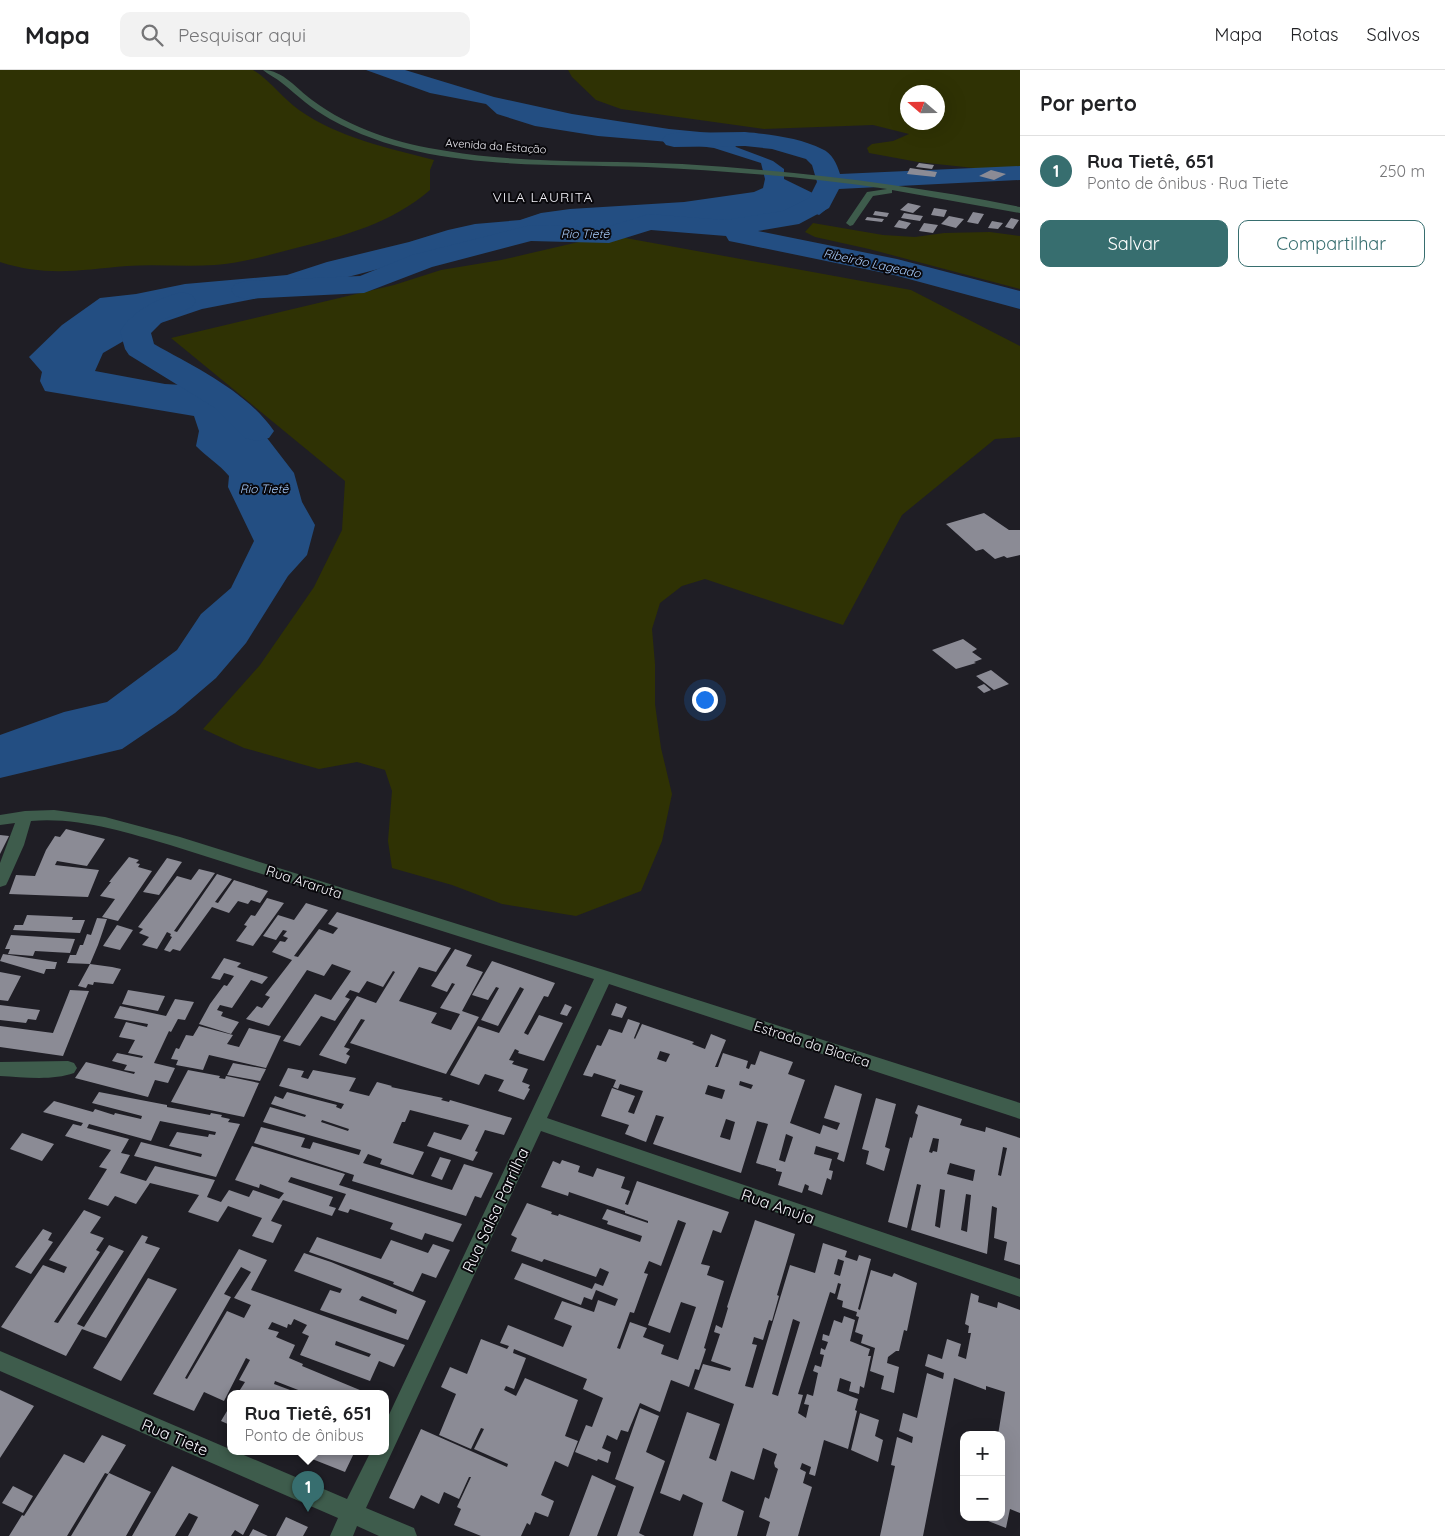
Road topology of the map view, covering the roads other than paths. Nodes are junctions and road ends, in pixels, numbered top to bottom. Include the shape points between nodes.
1 (268, 70) edge
2 (1006, 207) junction
3 (1020, 210) edge
4 (850, 223) dead end
5 (25, 816) junction
6 (0, 820) edge
7 (0, 881) edge
8 (604, 976) junction
9 (68, 1068) dead end
10 (0, 1069) edge
11 (1020, 1111) edge
12 (537, 1122) junction
13 (1020, 1288) edge
14 (0, 1361) edge
15 (389, 1438) edge
16 (380, 1455) edge
17 (352, 1513) junction
18 (341, 1536) edge
19 (406, 1536) edge

1 - 2 street, Avenida da Estação via 307,101 338,120 382,138 441,154 491,160 746,171 941,193
2 - 3 street
2 - 4 street via 894,191 878,192 870,194
5 - 6 street, Rua Araruta
5 - 7 street
5 - 8 street, Rua Araruta via 63,815 130,829
8 - 11 street, Estrada da Biacica
8 - 12 street, Rua Salsa Parrilha
9 - 10 street
12 - 13 street, Rua Anuja
12 - 15 street, Rua Salsa Parrilha
14 - 17 street, Rua Tiete
16 - 17 street
17 - 18 street
17 - 19 street, Rua Tiete

